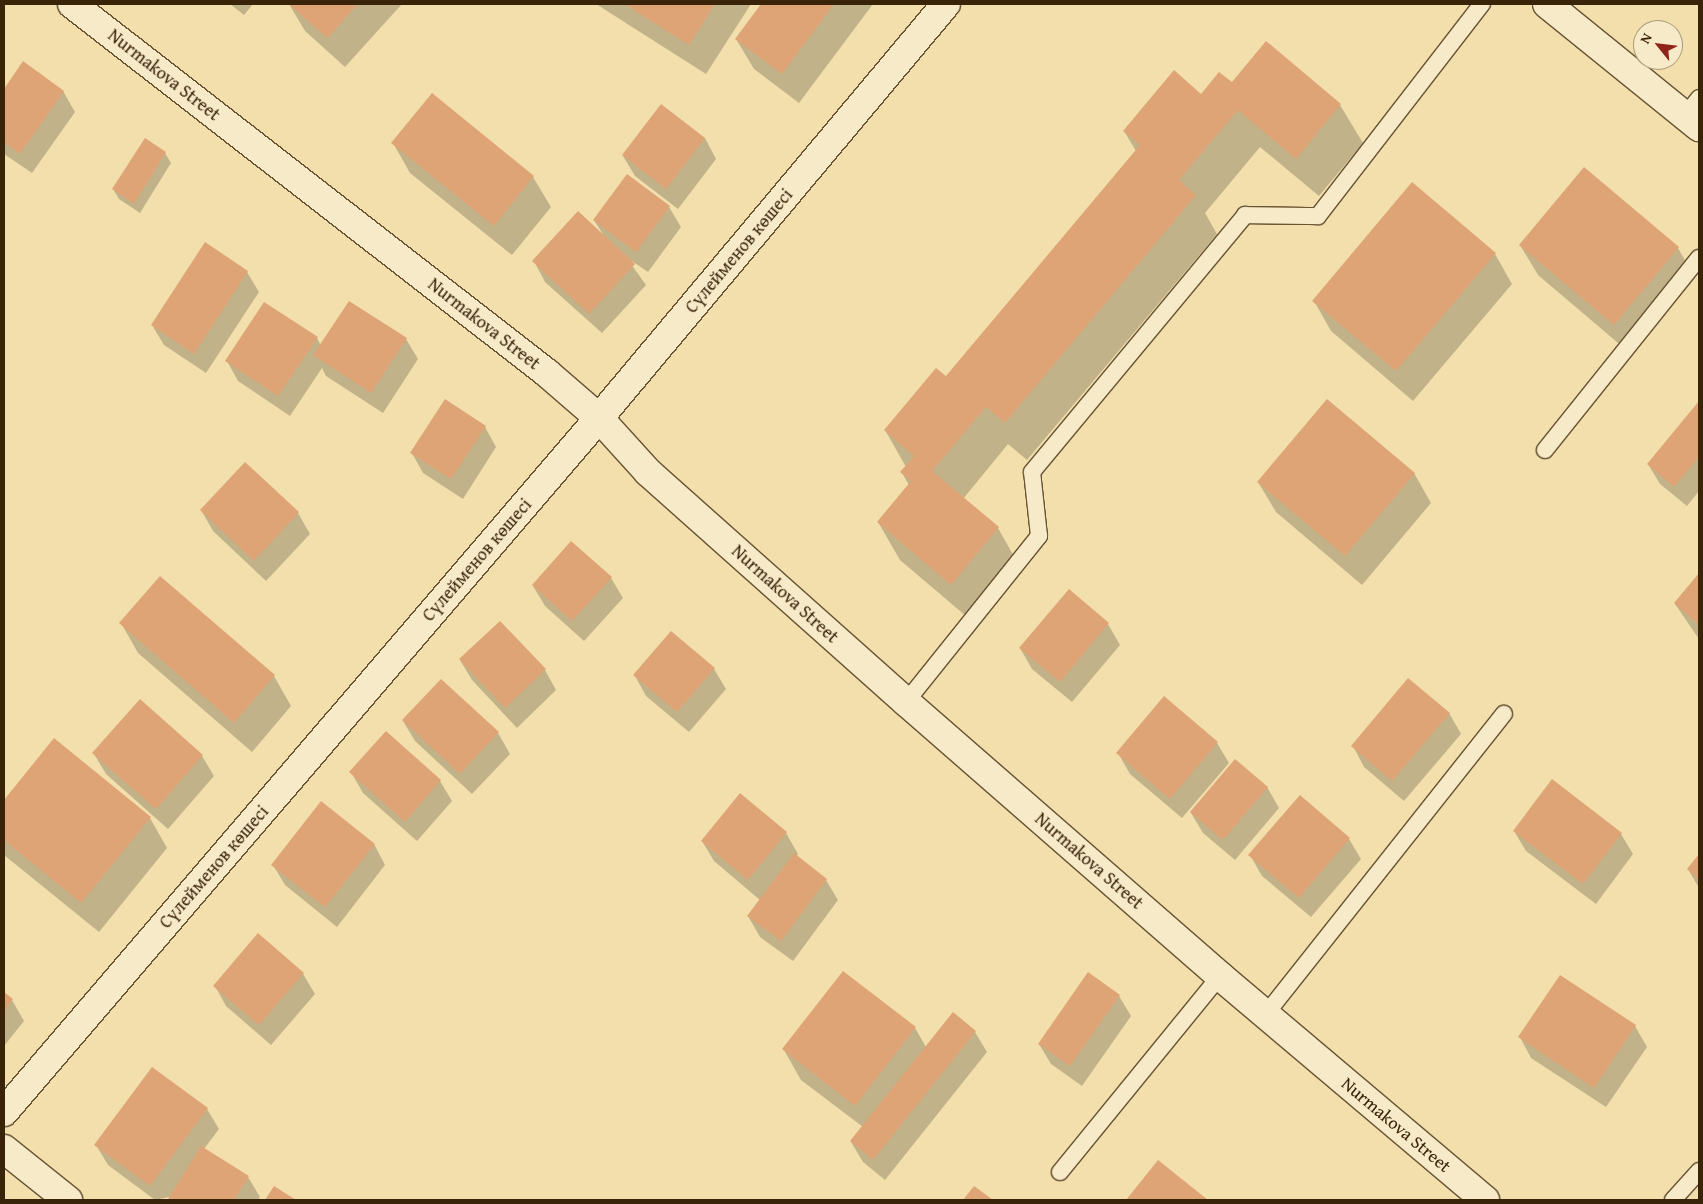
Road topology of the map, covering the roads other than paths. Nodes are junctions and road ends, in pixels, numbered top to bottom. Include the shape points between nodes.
1 (72, 4) edge
2 (946, 4) edge
3 (1482, 4) edge
4 (1546, 4) edge
5 (1695, 114) edge
6 (1699, 258) edge
7 (599, 418) junction
8 (1545, 450) dead end
9 (906, 702) junction
10 (1504, 714) dead end
11 (1220, 976) junction
12 (1266, 1014) junction
13 (4, 1112) edge
14 (4, 1148) edge
15 (1699, 1171) edge
16 (1060, 1172) dead end
17 (68, 1200) edge
18 (1485, 1200) edge
19 (1673, 1200) edge

1 - 7 street, Nurmakova Street via 547,373
2 - 7 street, Сүлейменов көшесі
3 - 9 lane via 1318,216 1245,215 1032,472 1039,536
4 - 5 street
6 - 8 lane
7 - 9 street, Nurmakova Street via 648,472
7 - 13 street, Сүлейменов көшесі
9 - 11 street, Nurmakova Street
10 - 12 lane
11 - 12 street, Nurmakova Street
11 - 16 lane
12 - 18 street, Nurmakova Street
14 - 17 street
15 - 19 lane

